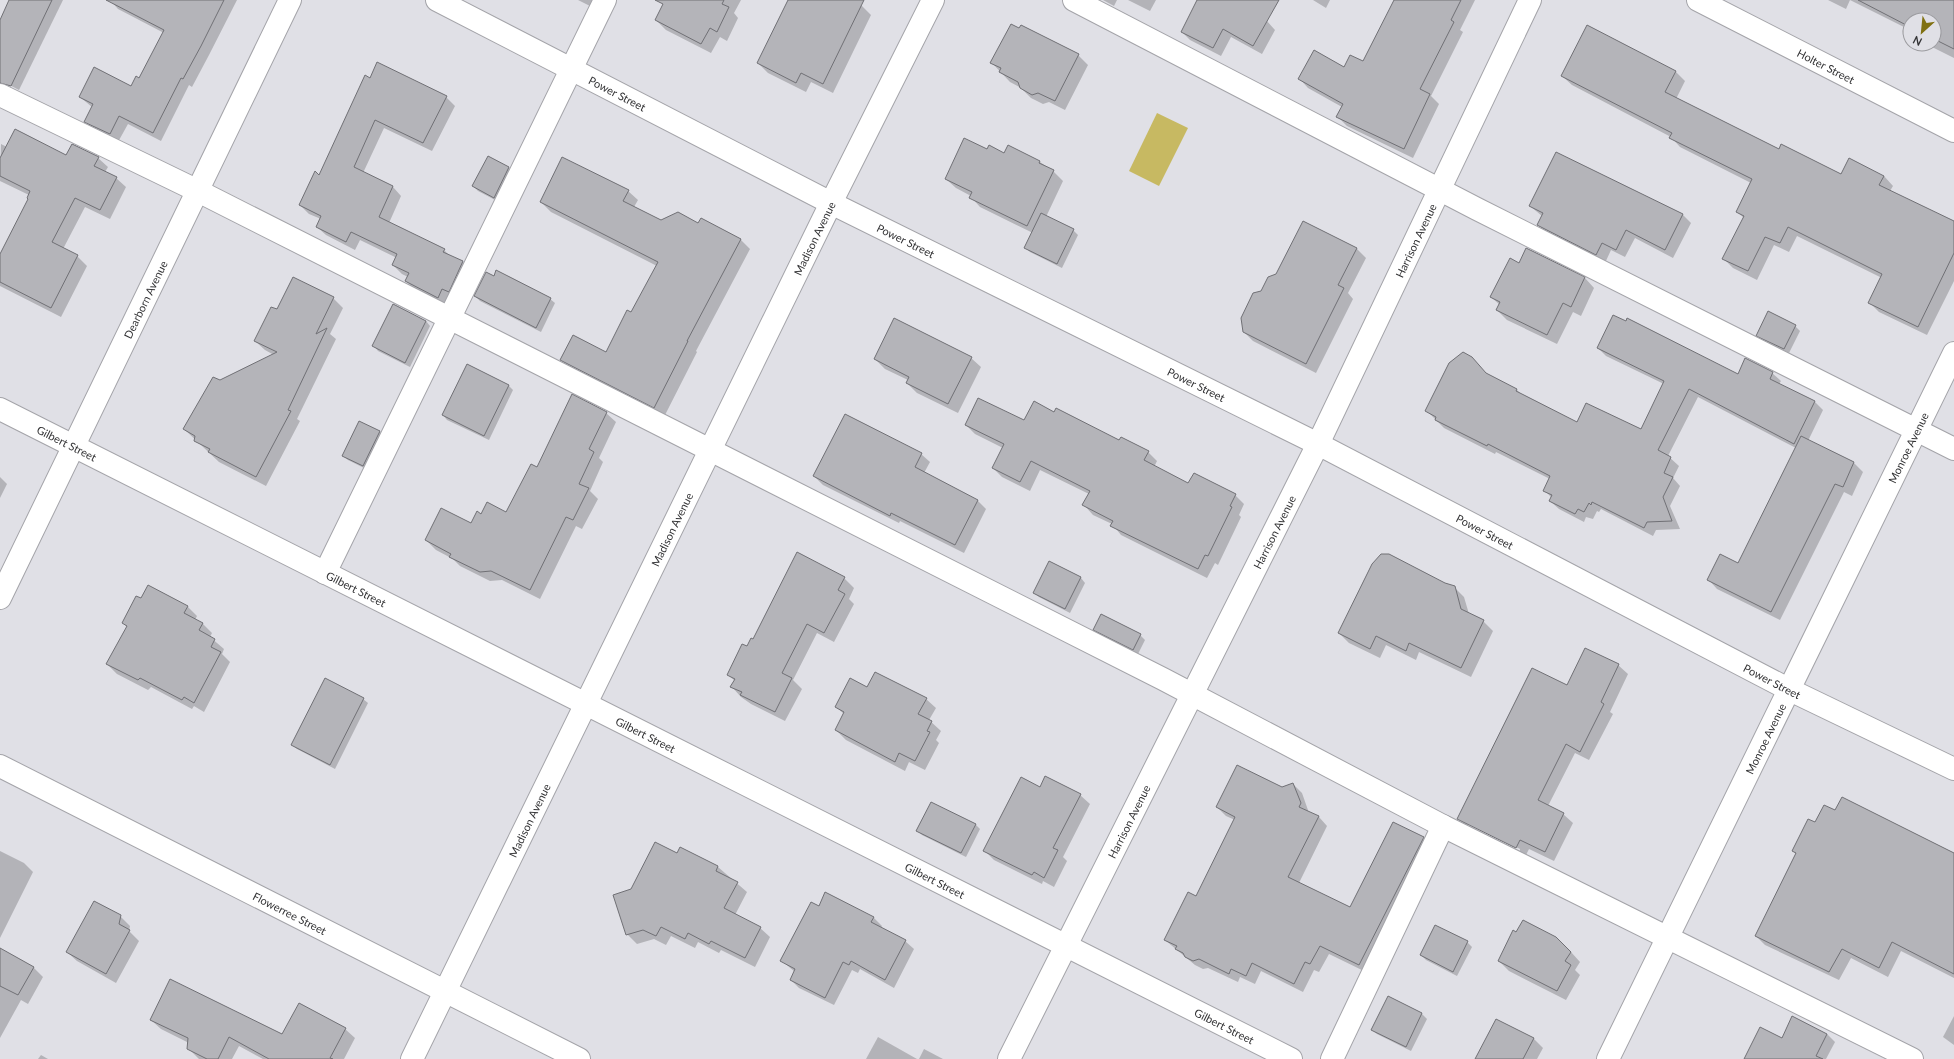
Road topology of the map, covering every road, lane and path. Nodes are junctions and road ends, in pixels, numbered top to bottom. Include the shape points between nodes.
1 (290, 0) edge
2 (438, 0) edge
3 (605, 0) edge
4 (933, 0) edge
5 (1074, 0) edge
6 (1530, 0) edge
7 (1698, 0) edge
8 (571, 69) junction
9 (0, 95) edge
10 (1954, 131) edge
11 (1438, 189) junction
12 (198, 191) junction
13 (831, 203) junction
14 (448, 318) junction
15 (1954, 353) edge
16 (0, 409) edge
17 (1917, 430) junction
18 (1318, 444) junction
19 (75, 446) junction
20 (1954, 448) edge
21 (710, 451) junction
22 (325, 573) junction
23 (0, 598) edge
24 (1790, 690) junction
25 (1192, 694) junction
26 (586, 705) junction
27 (0, 766) edge
28 (1954, 769) edge
29 (1443, 826) junction
30 (1668, 937) junction
31 (1066, 945) junction
32 (446, 992) junction
33 (412, 1059) edge
34 (579, 1059) edge
35 (1009, 1059) edge
36 (1291, 1059) edge
37 (1332, 1059) edge
38 (1608, 1059) edge
39 (1912, 1059) edge

1 - 12 street, Dearborn Avenue
2 - 8 street, Power Street
3 - 8 street
4 - 13 street, Madison Avenue
5 - 11 street
6 - 11 street, Harrison Avenue
7 - 10 street, Holter Street
8 - 13 street, Power Street
8 - 14 street
9 - 12 street
11 - 17 street
11 - 18 street, Harrison Avenue
12 - 14 street
12 - 19 street, Dearborn Avenue
13 - 18 street, Power Street
13 - 21 street, Madison Avenue
14 - 21 street
14 - 22 street
15 - 17 street, Monroe Avenue
16 - 19 street, Gilbert Street
17 - 20 street
17 - 24 street, Monroe Avenue
18 - 24 street, Power Street
18 - 25 street, Harrison Avenue
19 - 22 street, Gilbert Street
19 - 23 street, Dearborn Avenue
21 - 25 street
21 - 26 street, Madison Avenue
22 - 26 street, Gilbert Street
24 - 28 street, Power Street
24 - 30 street, Monroe Avenue
25 - 29 street
25 - 31 street, Harrison Avenue
26 - 31 street, Gilbert Street
26 - 32 street, Madison Avenue
27 - 32 street, Flowerree Street
29 - 30 street
29 - 37 street
30 - 38 street, Monroe Avenue
30 - 39 street
31 - 35 street, Harrison Avenue
31 - 36 street, Gilbert Street
32 - 33 street, Madison Avenue
32 - 34 street, Flowerree Street

